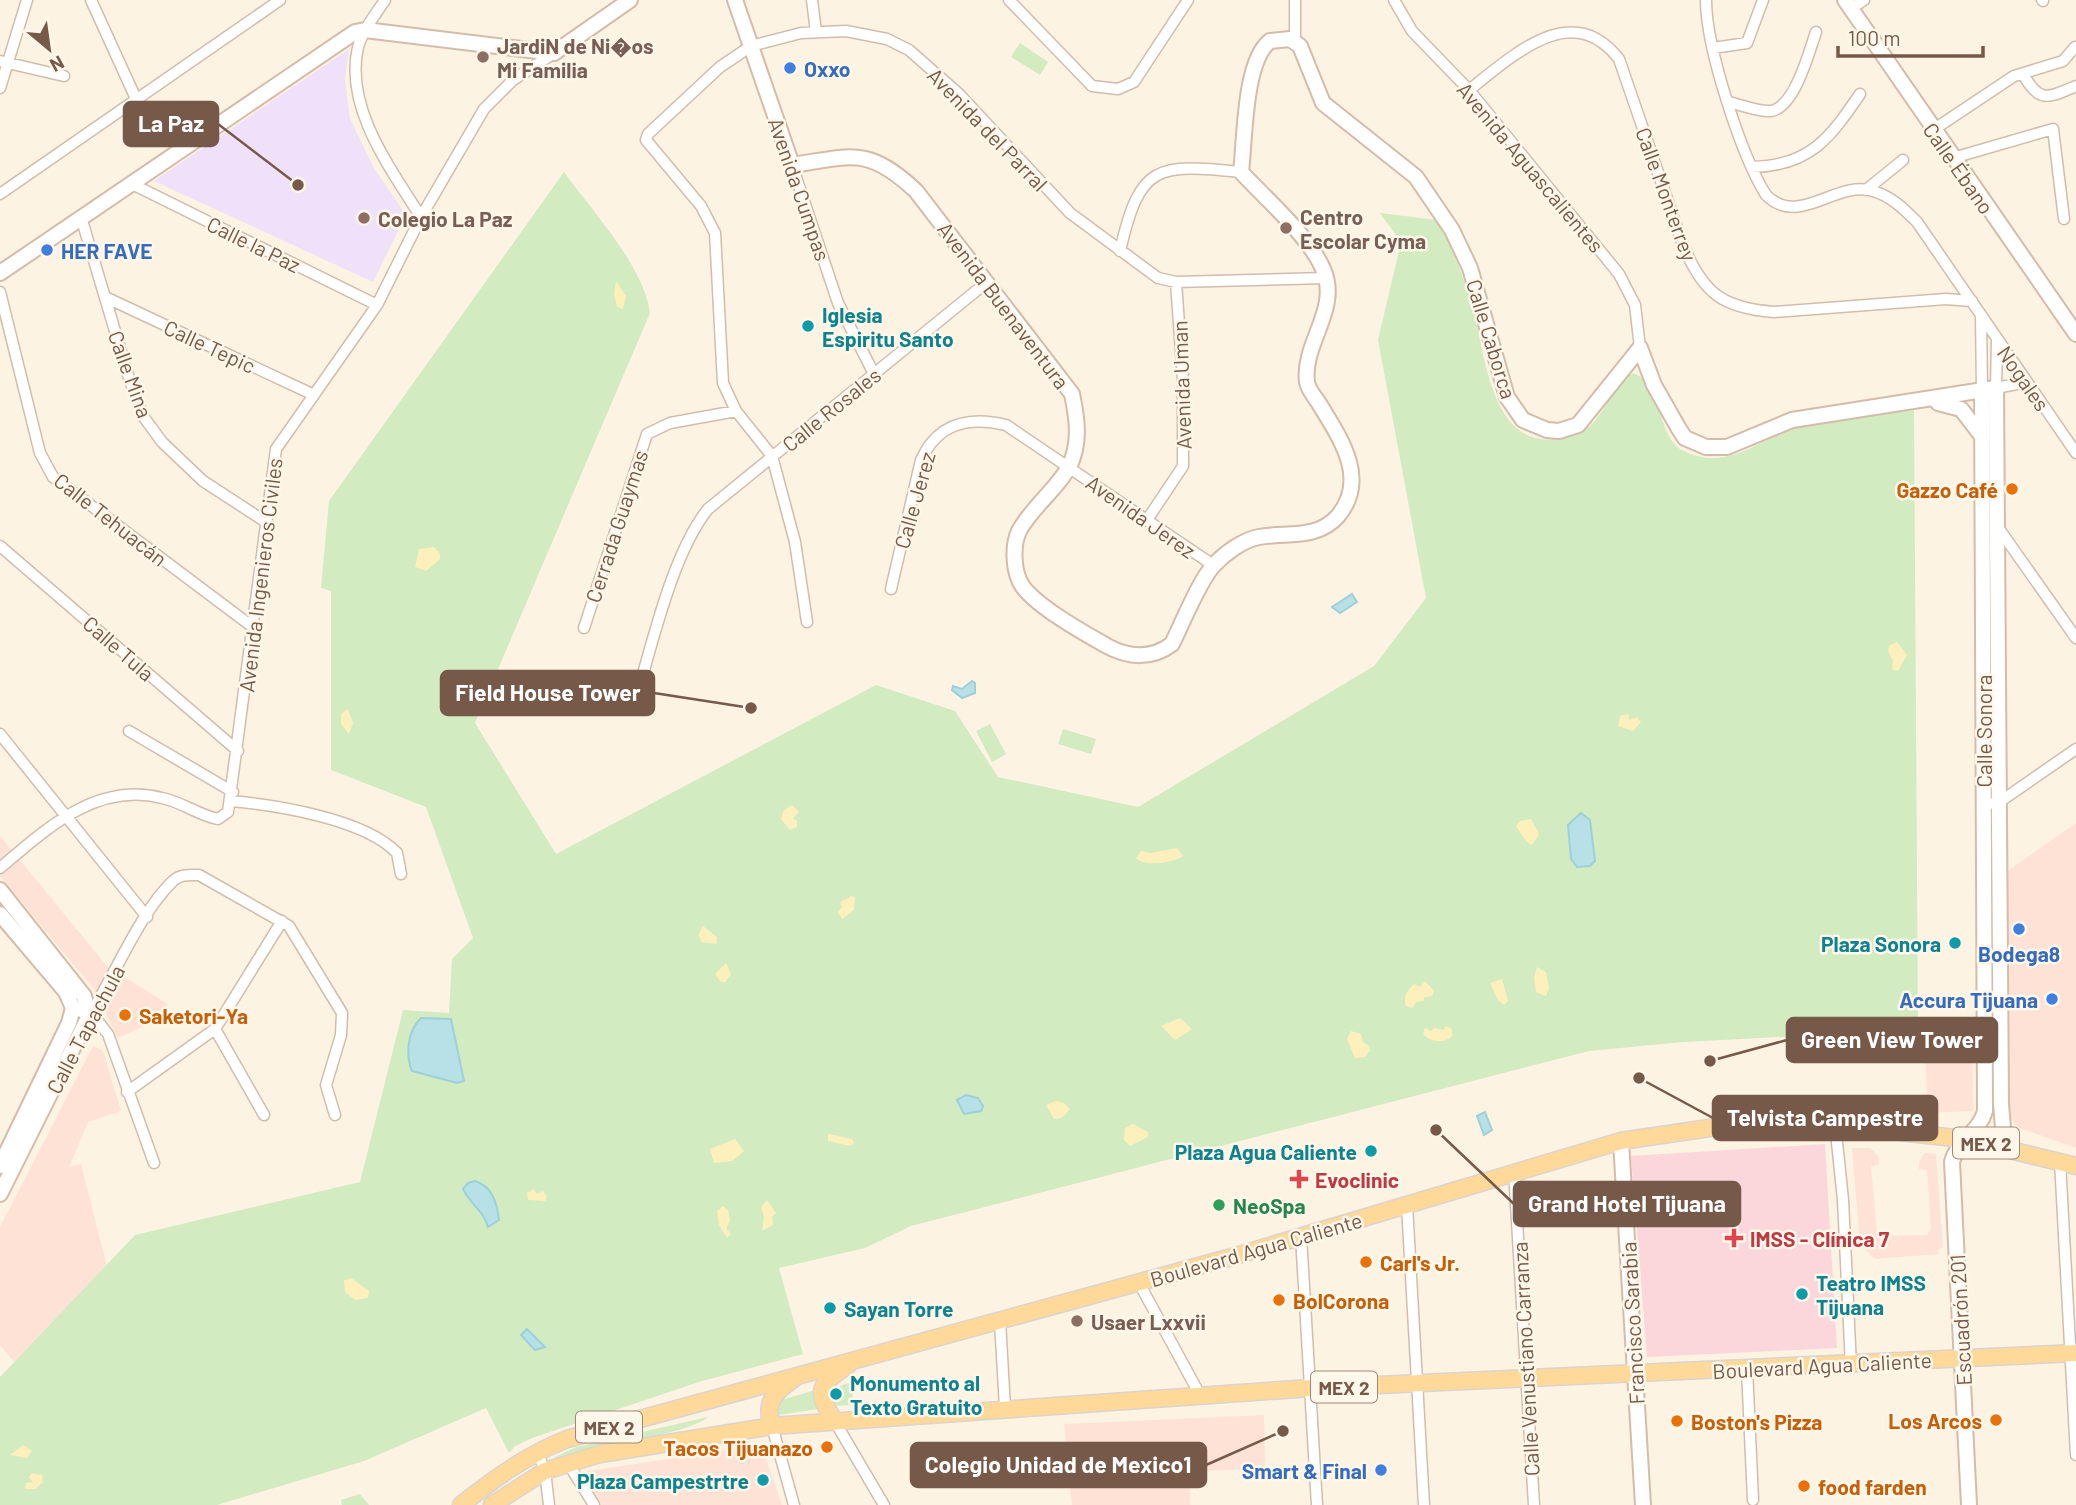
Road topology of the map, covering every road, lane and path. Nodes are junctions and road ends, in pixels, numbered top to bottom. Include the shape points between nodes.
1 (27, 0) edge
2 (91, 0) edge
3 (280, 0) edge
4 (385, 0) edge
5 (630, 0) edge
6 (734, 0) edge
7 (812, 0) edge
8 (1009, 0) edge
9 (1022, 0) edge
10 (1188, 0) edge
11 (1296, 0) edge
12 (1394, 0) edge
13 (1706, 0) edge
14 (1763, 0) edge
15 (1864, 0) edge
16 (1848, 5) edge
17 (1021, 13) junction
18 (365, 30) junction
19 (816, 32) junction
20 (1816, 33) dead end
21 (1294, 41) junction
22 (751, 46) junction
23 (2075, 47) edge
24 (1713, 48) junction
25 (554, 53) junction
26 (4, 62) edge
27 (2023, 74) junction
28 (64, 76) dead end
29 (2076, 86) edge
30 (0, 88) edge
31 (1469, 90) junction
32 (1860, 94) dead end
33 (137, 101) junction
34 (1729, 102) junction
35 (1933, 130) junction
36 (1953, 158) junction
37 (1903, 160) dead end
38 (792, 165) junction
39 (1752, 167) junction
40 (1241, 172) junction
41 (130, 183) junction
42 (1866, 190) junction
43 (0, 194) edge
44 (81, 217) junction
45 (421, 217) junction
46 (2064, 219) dead end
47 (1120, 251) junction
48 (0, 273) edge
49 (1326, 278) junction
50 (987, 282) junction
51 (1175, 282) junction
52 (0, 292) edge
53 (106, 297) junction
54 (1972, 301) junction
55 (377, 305) junction
56 (1981, 315) junction
57 (2076, 334) edge
58 (1997, 338) junction
59 (1640, 348) junction
60 (874, 374) junction
61 (2026, 382) junction
62 (1989, 389) junction
63 (314, 395) junction
64 (1923, 402) junction
65 (736, 411) junction
66 (1981, 435) junction
67 (2076, 453) edge
68 (772, 456) junction
69 (1069, 466) junction
70 (1147, 520) junction
71 (266, 522) junction
72 (1997, 526) junction
73 (0, 546) edge
74 (1213, 565) junction
75 (891, 589) dead end
76 (807, 622) dead end
77 (254, 628) junction
78 (584, 628) dead end
79 (2076, 638) edge
80 (635, 702) dead end
81 (129, 731) dead end
82 (0, 734) edge
83 (2076, 749) edge
84 (238, 751) junction
85 (232, 797) junction
86 (1998, 803) junction
87 (1983, 804) junction
88 (67, 815) junction
89 (0, 868) edge
90 (401, 874) dead end
91 (0, 890) edge
92 (0, 914) edge
93 (147, 917) junction
94 (282, 921) junction
95 (73, 1008) junction
96 (89, 1016) junction
97 (215, 1029) junction
98 (127, 1092) junction
99 (264, 1115) dead end
100 (335, 1115) dead end
101 (1835, 1124) junction
102 (1964, 1139) junction
103 (1620, 1141) junction
104 (2011, 1148) junction
105 (154, 1163) dead end
106 (2068, 1163) edge
107 (0, 1166) edge
108 (1514, 1171) junction
109 (0, 1194) edge
110 (1406, 1205) junction
111 (1301, 1236) junction
112 (1139, 1283) junction
113 (1000, 1321) junction
114 (2072, 1354) edge
115 (859, 1358) junction
116 (1962, 1359) junction
117 (1851, 1366) junction
118 (1747, 1368) junction
119 (802, 1373) junction
120 (1636, 1373) junction
121 (1527, 1379) junction
122 (1418, 1384) junction
123 (1311, 1388) junction
124 (1200, 1395) junction
125 (1005, 1408) junction
126 (834, 1420) junction
127 (772, 1426) junction
128 (537, 1451) junction
129 (2076, 1455) edge
130 (568, 1463) junction
131 (545, 1471) junction
132 (1753, 1500) dead end
133 (1317, 1503) edge
134 (461, 1505) edge
135 (492, 1505) edge
136 (549, 1505) edge
137 (594, 1505) edge
138 (794, 1505) edge
139 (884, 1505) edge
140 (1424, 1505) edge
141 (1534, 1505) edge
142 (1643, 1505) edge
143 (1969, 1505) edge

1 - 26 street
2 - 33 street
3 - 33 street
4 - 18 street
5 - 25 street, Avenida Ingenieros Civiles
6 - 22 street, Avenida Cumpas
7 - 19 street
8 - 17 street
9 - 17 street
10 - 17 street via 1134,82 1118,89 1092,86
11 - 21 street
12 - 31 street, Avenida Aguascalientes via 1412,31
13 - 24 street
14 - 24 street via 1747,43
15 - 16 street
16 - 35 street, Calle Ébano
18 - 25 street
18 - 41 street via 347,35
18 - 45 street via 356,83 362,107 383,156
19 - 22 street, Avenida del Parral
19 - 47 street, Avenida del Parral via 846,31 887,39 909,50 960,94 1070,213
20 - 34 street via 1796,88 1781,108 1769,111
21 - 40 street via 1270,41 1257,57
21 - 59 street, Calle Caborca via 1306,58 1323,103 1416,177 1452,230 1470,268 1507,397 1523,420 1547,430 1578,425
22 - 38 street, Avenida Cumpas
22 - 65 street, Avenida del Parral via 720,67 646,139 701,206 715,233 720,367
23 - 27 street via 2063,61
24 - 34 street
25 - 45 street, Avenida Ingenieros Civiles via 513,80 484,108
26 - 28 street
26 - 30 street
27 - 29 street via 2047,98
27 - 35 street
31 - 54 street, Calle Monterrey via 1544,30 1560,22 1591,26 1608,39 1619,59 1687,257 1716,297 1751,310 1774,312
31 - 59 street, Avenida Aguascalientes via 1619,274 1635,304
32 - 39 street via 1821,146 1787,163
33 - 43 street
34 - 39 street
35 - 36 street, Calle Ébano
36 - 46 street via 2053,128
36 - 57 street, Calle Ébano
37 - 42 street
38 - 50 street, Avenida Buenaventura via 853,156 892,169 916,191
38 - 60 street, Avenida Cumpas via 838,303
39 - 42 street via 1760,187 1774,203 1789,208 1804,207 1842,191
40 - 47 street via 1178,168 1152,178 1129,209
40 - 49 street via 1308,246
41 - 44 street
41 - 55 street, Calle la Paz
42 - 54 street, Nogales via 1888,197 1917,222
44 - 48 street
44 - 53 street, Calle Mina
45 - 55 street, Avenida Ingenieros Civiles
47 - 51 street, Avenida del Parral via 1158,278
49 - 51 street, Avenida del Parral
49 - 74 street, Avenida Buenaventura via 1325,315 1307,368 1307,385 1346,447 1351,463 1347,501 1328,526 1303,534 1258,537
50 - 60 street, Calle Rosales
50 - 69 street, Avenida Buenaventura via 1072,394 1079,427
51 - 70 street, Avenida Uman via 1184,391 1183,466
52 - 77 street, Calle Tehuacán via 40,453 53,477
53 - 63 street, Calle Tepic
53 - 71 street, Calle Mina via 143,416 162,442 203,481
54 - 56 street, Nogales
55 - 63 street, Avenida Ingenieros Civiles
56 - 58 street, Nogales
56 - 62 street, Calle Sonora
58 - 61 street, Nogales
58 - 62 street, Calle Sonora
59 - 64 street via 1679,429 1685,438 1706,447 1727,447 1792,421
60 - 68 street, Calle Rosales
61 - 62 street
61 - 67 street, Nogales
62 - 64 street
62 - 66 street, Calle Sonora
62 - 72 street, Calle Sonora
63 - 71 street, Avenida Ingenieros Civiles via 276,449
64 - 66 street via 1955,405
65 - 68 street, Avenida del Parral
65 - 78 street, Cerrada Guaymas via 670,423 648,435
66 - 87 street, Calle Sonora
68 - 76 street via 795,542
68 - 80 street, Calle Rosales via 719,497 697,522
69 - 70 street, Avenida Jerez
69 - 74 street, Avenida Buenaventura via 1015,542 1016,572 1023,587 1041,603 1110,647 1144,657 1172,644
69 - 75 street, Calle Jerez via 1006,425 970,421 937,433 921,460
70 - 74 street, Avenida Jerez
71 - 77 street, Avenida Ingenieros Civiles
72 - 79 street
72 - 86 street, Calle Sonora
73 - 84 street, Calle Tula
77 - 84 street, Avenida Ingenieros Civiles
81 - 85 street
82 - 88 street
83 - 86 street
84 - 85 street, Avenida Ingenieros Civiles
85 - 88 street, Avenida Ingenieros Civiles via 224,817 209,817 161,797 132,793 106,797
85 - 90 street via 287,806 371,836 397,853
86 - 87 street
86 - 104 street, Calle Sonora via 2001,1116
87 - 102 street, Calle Sonora via 1985,1111 1978,1129
88 - 89 street
88 - 93 street
91 - 96 street via 84,996
92 - 95 street via 66,992
93 - 94 street, Calle Tapachula via 174,880 199,875
93 - 96 street, Calle Tapachula
94 - 97 street
94 - 100 street via 296,936 342,1013 341,1035 326,1084
95 - 96 street
95 - 107 street, Calle Tapachula
96 - 98 street via 108,1034
96 - 109 street, Calle Tapachula
97 - 98 street
97 - 99 street
98 - 105 street
101 - 102 main road, Boulevard Agua Caliente / MEX 2
101 - 103 main road, Boulevard Agua Caliente / MEX 2 via 1723,1126
101 - 117 street
102 - 104 main road, Boulevard Agua Caliente / MEX 2
102 - 116 street, Escuadrón 201 via 1952,1162
103 - 108 main road, Boulevard Agua Caliente / MEX 2
103 - 120 street, Francisco Sarabia
104 - 106 main road, Boulevard Agua Caliente / MEX 2
106 - 114 street
108 - 110 main road, Boulevard Agua Caliente / MEX 2
108 - 121 street, Calle Venustiano Carranza
110 - 111 main road, Boulevard Agua Caliente / MEX 2
110 - 122 street
111 - 112 main road, Boulevard Agua Caliente / MEX 2
111 - 123 street
112 - 113 main road, Boulevard Agua Caliente / MEX 2
112 - 124 street
113 - 115 main road, Boulevard Agua Caliente / MEX 2
113 - 125 street
114 - 116 main road, Boulevard Agua Caliente / MEX 2
114 - 129 street
115 - 119 main road, Boulevard Agua Caliente / MEX 2
115 - 126 main road via 820,1392
116 - 117 main road, Boulevard Agua Caliente / MEX 2
116 - 143 street, Escuadrón 201
117 - 118 main road, Boulevard Agua Caliente / MEX 2
118 - 120 main road, Boulevard Agua Caliente / MEX 2
118 - 132 street
119 - 127 main road via 772,1396 768,1405
119 - 128 main road, Boulevard Agua Caliente / MEX 2
120 - 121 main road, Boulevard Agua Caliente / MEX 2
120 - 142 street, Francisco Sarabia
121 - 122 main road, Boulevard Agua Caliente / MEX 2
121 - 141 street, Calle Venustiano Carranza
122 - 123 main road, Boulevard Agua Caliente / MEX 2
122 - 140 street
123 - 124 main road, Boulevard Agua Caliente / MEX 2
123 - 133 street
124 - 125 main road, Boulevard Agua Caliente / MEX 2
125 - 126 main road, Boulevard Agua Caliente / MEX 2
126 - 127 main road, Boulevard Agua Caliente / MEX 2
126 - 139 street
127 - 130 main road, Boulevard Agua Caliente / MEX 2
127 - 138 street
128 - 131 street
128 - 134 main road, Boulevard Agua Caliente / MEX 2
130 - 131 main road, Boulevard Agua Caliente / MEX 2
130 - 137 street
131 - 135 main road, Boulevard Agua Caliente / MEX 2
131 - 136 street

